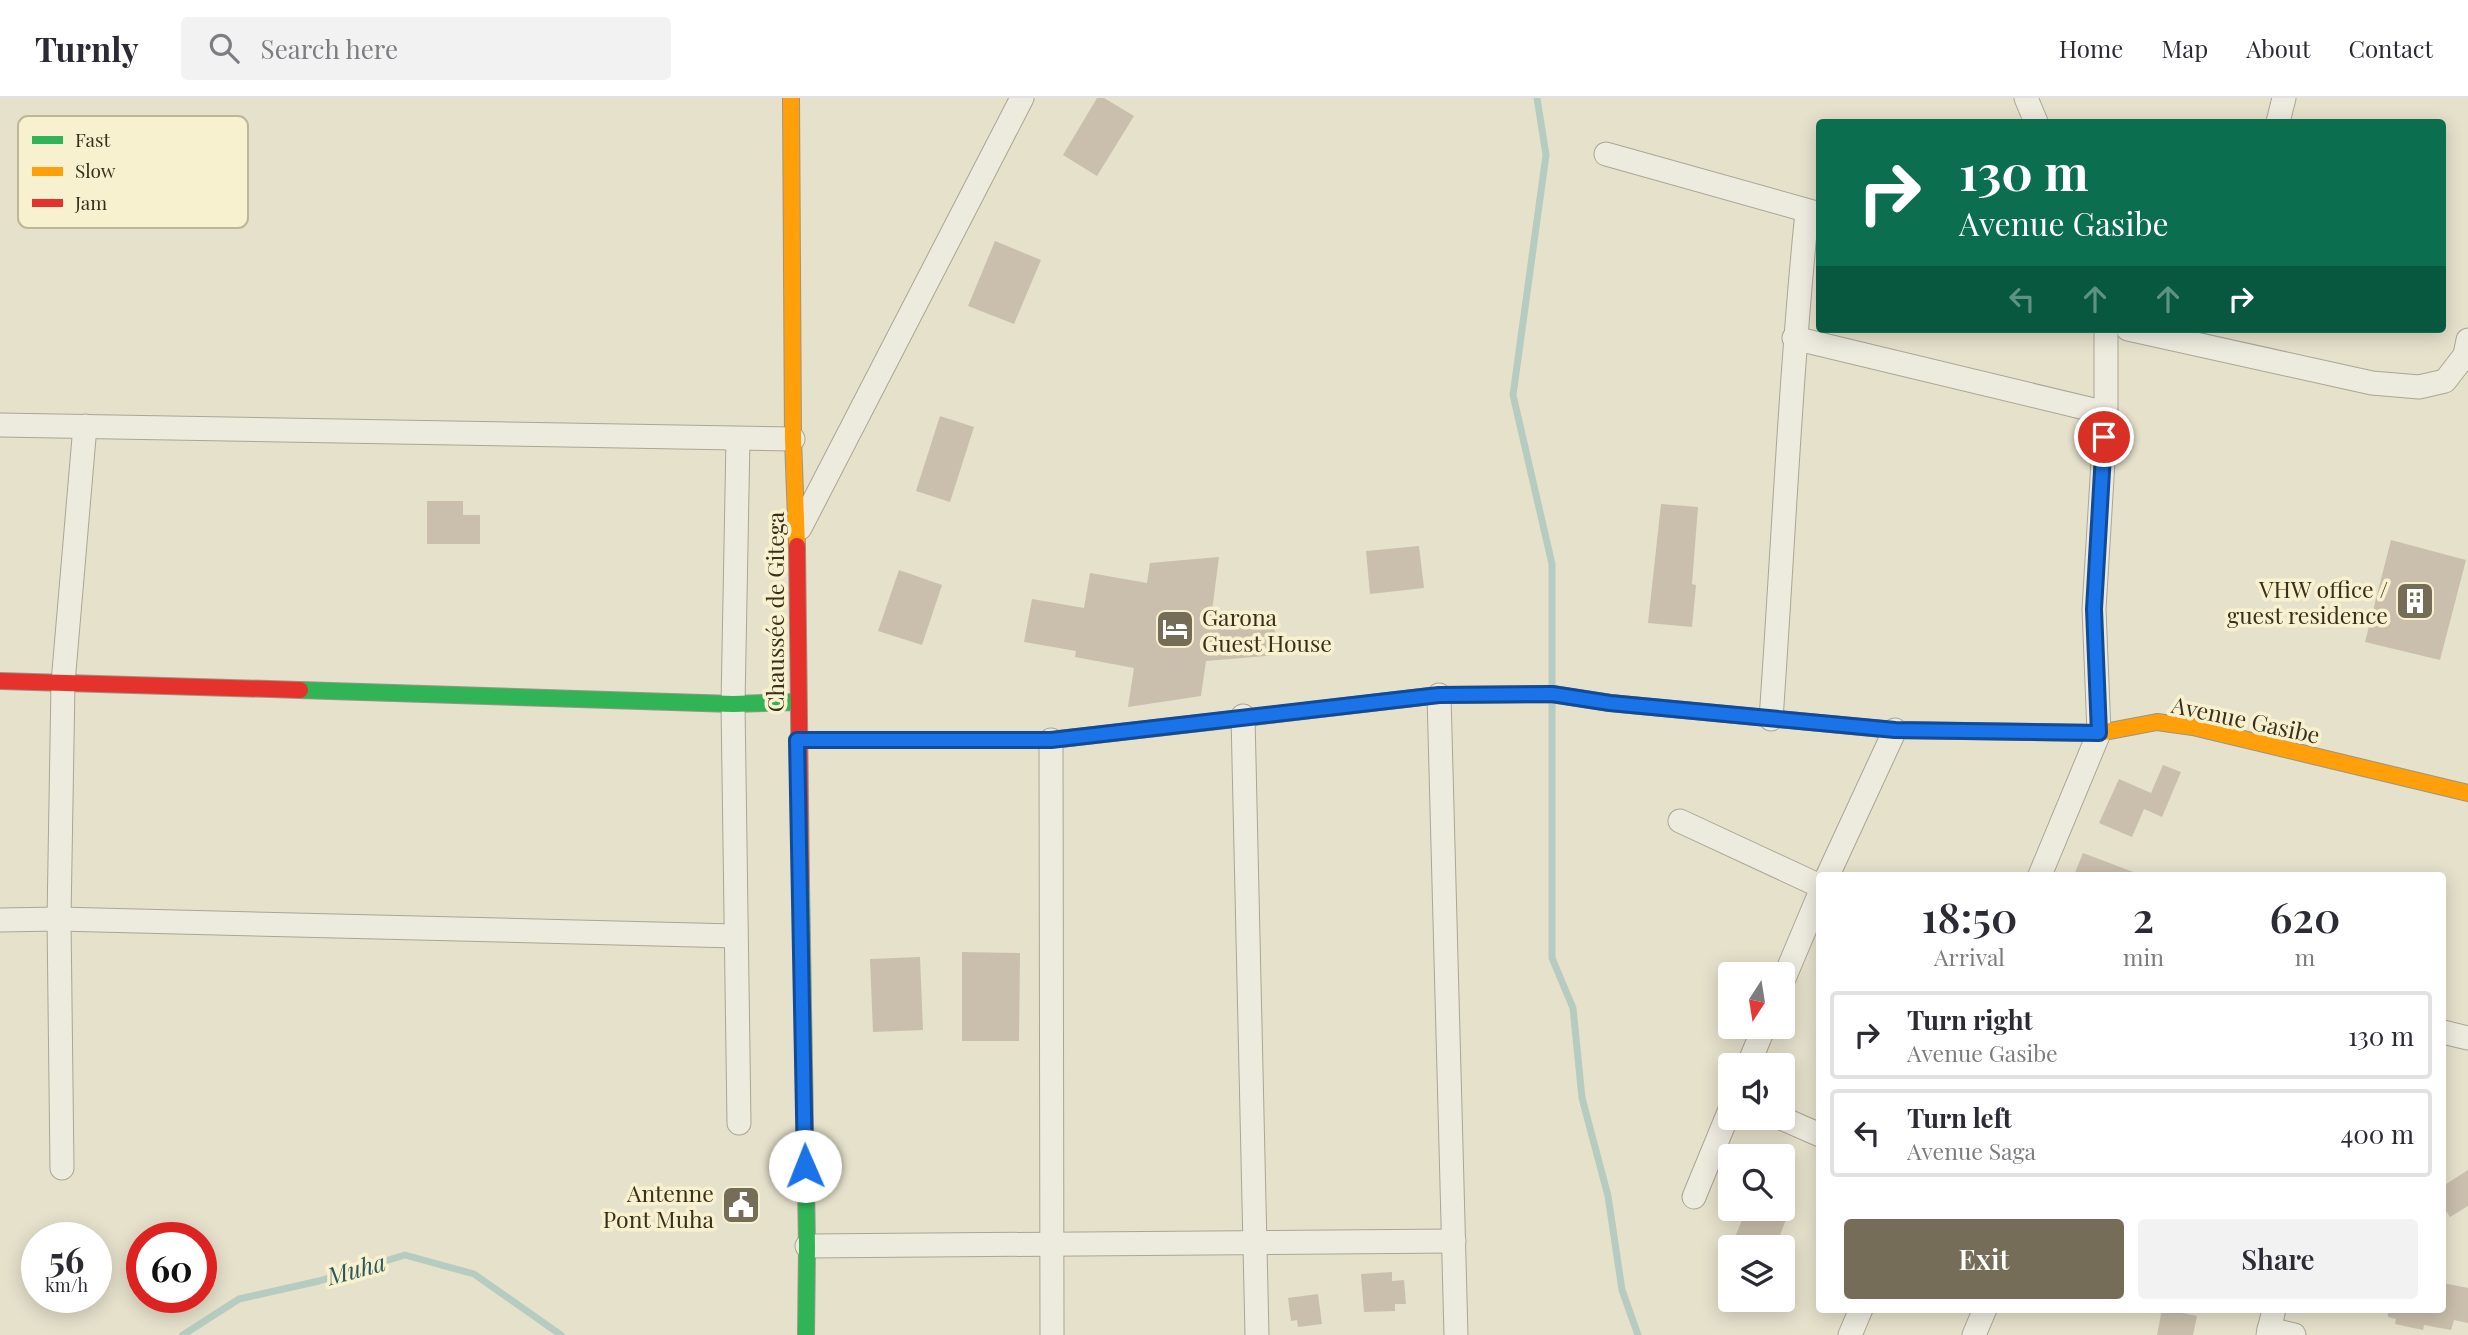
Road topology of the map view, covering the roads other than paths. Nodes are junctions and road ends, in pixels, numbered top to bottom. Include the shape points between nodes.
1 (791, 98) edge
2 (1022, 98) edge
3 (2026, 98) edge
4 (2284, 98) edge
5 (2035, 119) edge
6 (2279, 119) edge
7 (1605, 153) dead end
8 (1814, 213) edge
9 (2106, 333) edge
10 (2146, 333) edge
11 (1794, 338) junction
12 (2468, 340) edge
13 (2106, 412) junction
14 (0, 425) edge
15 (85, 426) junction
16 (738, 439) junction
17 (793, 439) junction
18 (797, 534) junction
19 (0, 681) edge
20 (63, 683) junction
21 (1439, 695) junction
22 (797, 702) junction
23 (733, 704) junction
24 (1242, 716) junction
25 (1771, 719) junction
26 (1895, 730) junction
27 (2099, 733) junction
28 (797, 740) junction
29 (1051, 740) junction
30 (2468, 793) edge
31 (1680, 821) dead end
32 (1829, 872) edge
33 (2041, 872) edge
34 (1816, 884) edge
35 (1816, 903) edge
36 (59, 919) junction
37 (0, 920) edge
38 (735, 936) junction
39 (1791, 962) edge
40 (2446, 1033) edge
41 (2468, 1038) edge
42 (739, 1124) dead end
43 (1795, 1124) edge
44 (1721, 1130) edge
45 (1816, 1133) edge
46 (62, 1168) dead end
47 (1693, 1197) dead end
48 (1454, 1241) junction
49 (1256, 1243) junction
50 (1051, 1244) junction
51 (807, 1246) junction
52 (1859, 1313) edge
53 (1982, 1313) edge
54 (2270, 1324) edge
55 (806, 1335) edge
56 (1052, 1335) edge
57 (1257, 1335) edge
58 (1456, 1335) edge
59 (1850, 1335) edge
60 (1974, 1335) edge
61 (2294, 1335) edge

1 - 17 street, Chaussée de Gitega
2 - 18 street
3 - 5 street
4 - 6 street
7 - 8 street
8 - 11 street
9 - 13 street
10 - 12 street via 2372,383 2419,387 2445,381 2465,355
11 - 13 street
11 - 25 street
13 - 27 street via 2094,609
14 - 15 street
15 - 16 street
15 - 20 street
16 - 17 street
16 - 23 street
17 - 18 street, Chaussée de Gitega
18 - 22 street, Chaussée de Gitega
19 - 20 street
20 - 23 street
20 - 36 street
21 - 24 street, Avenue Gasibe
21 - 25 street, Avenue Gasibe via 1552,694
21 - 48 street
22 - 23 street
22 - 28 street, Chaussée de Gitega
23 - 38 street
24 - 29 street, Avenue Gasibe
24 - 49 street
25 - 26 street, Avenue Gasibe
26 - 27 street, Avenue Gasibe
26 - 32 street
27 - 30 street, Avenue Gasibe via 2157,722 2193,727
27 - 33 street
28 - 29 street, Avenue Gasibe
28 - 51 street, Chaussée de Gitega
29 - 50 street
31 - 34 street
35 - 39 street
36 - 37 street
36 - 38 street
36 - 46 street
38 - 42 street
40 - 41 street
43 - 45 street
44 - 47 street
48 - 49 street
48 - 58 street
49 - 50 street
49 - 57 street
50 - 51 street
50 - 56 street
51 - 55 street, Chaussée de Gitega
52 - 59 street
53 - 60 street
54 - 61 street

